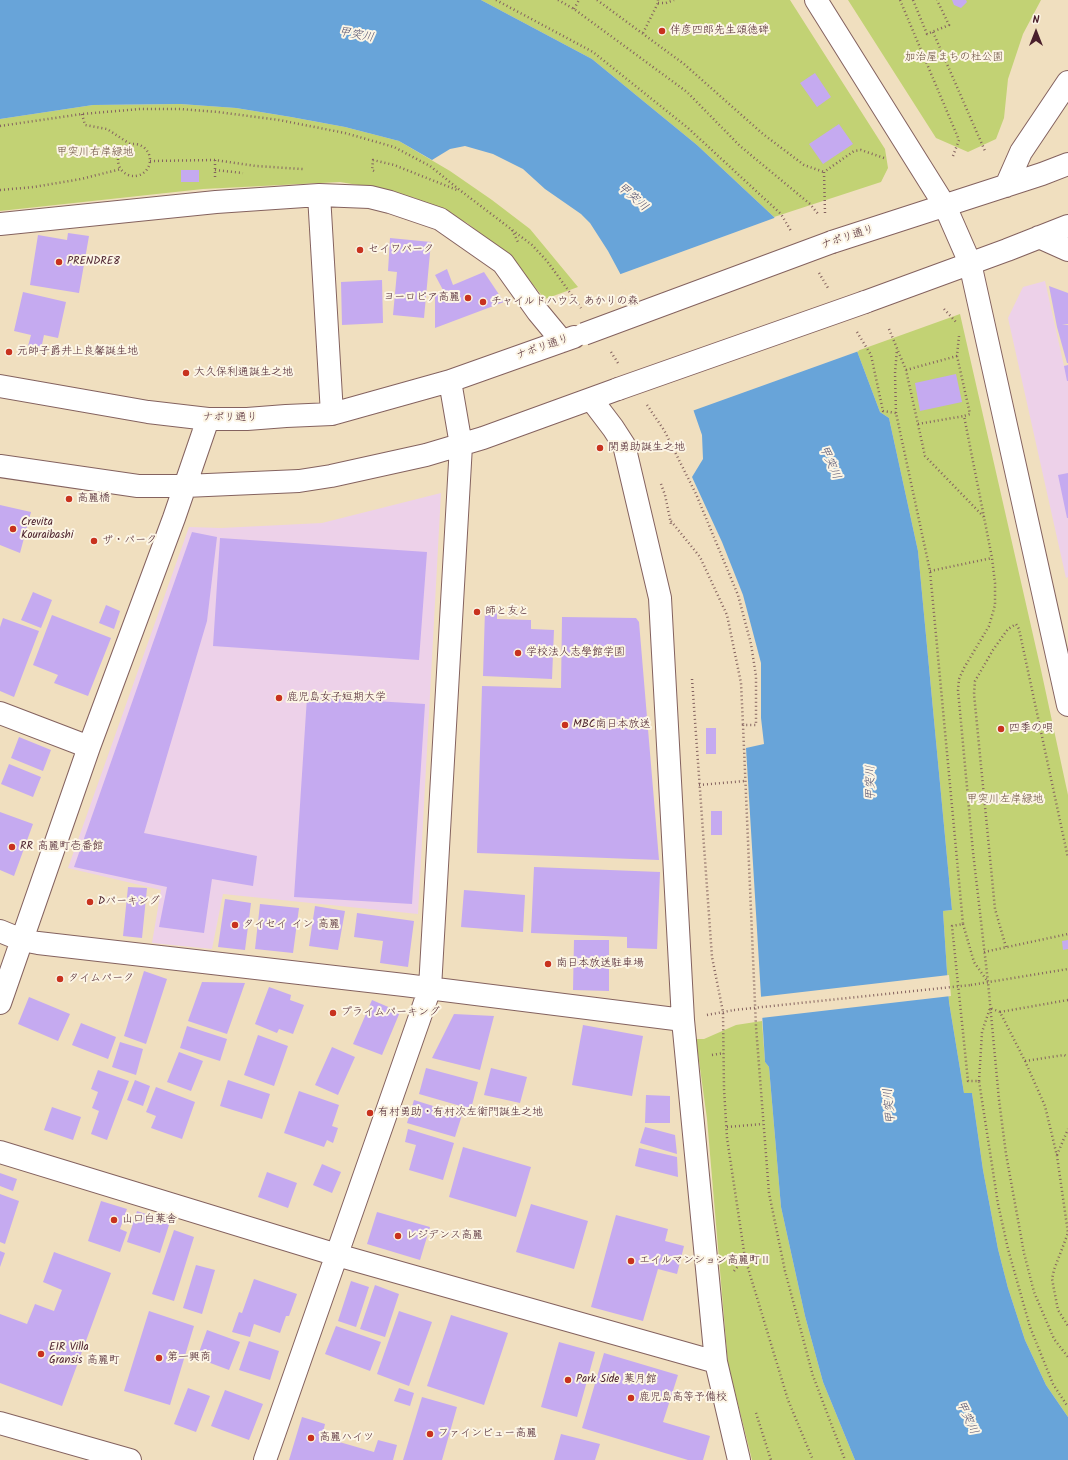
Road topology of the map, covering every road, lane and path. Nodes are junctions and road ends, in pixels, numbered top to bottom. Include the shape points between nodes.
1 (496, 0) edge
2 (558, 0) edge
3 (579, 0) edge
4 (597, 0) edge
5 (674, 0) edge
6 (816, 0) edge
7 (900, 0) edge
8 (912, 0) edge
9 (937, 0) edge
10 (658, 2) edge
11 (574, 9) junction
12 (933, 32) junction
13 (643, 33) junction
14 (1068, 82) edge
15 (82, 114) junction
16 (0, 126) edge
17 (130, 144) junction
18 (985, 150) dead end
19 (953, 156) dead end
20 (886, 158) dead end
21 (215, 160) junction
22 (150, 161) junction
23 (1068, 164) edge
24 (121, 169) junction
25 (306, 169) dead end
26 (215, 170) dead end
27 (824, 172) junction
28 (371, 174) dead end
29 (1006, 186) junction
30 (0, 190) edge
31 (461, 191) junction
32 (319, 195) junction
33 (945, 206) junction
34 (826, 213) dead end
35 (819, 215) dead end
36 (0, 224) edge
37 (1068, 226) edge
38 (794, 234) dead end
39 (1039, 237) junction
40 (1068, 250) edge
41 (970, 263) junction
42 (815, 268) dead end
43 (828, 288) dead end
44 (581, 308) dead end
45 (944, 309) dead end
46 (958, 325) dead end
47 (854, 328) dead end
48 (889, 329) dead end
49 (958, 331) dead end
50 (562, 341) junction
51 (607, 347) dead end
52 (897, 349) junction
53 (957, 356) junction
54 (620, 366) dead end
55 (906, 370) junction
56 (450, 380) junction
57 (0, 386) edge
58 (591, 399) junction
59 (646, 404) dead end
60 (896, 413) junction
61 (332, 414) junction
62 (964, 416) junction
63 (208, 419) junction
64 (918, 424) junction
65 (461, 445) junction
66 (0, 466) edge
67 (185, 486) junction
68 (984, 517) junction
69 (670, 521) dead end
70 (992, 558) junction
71 (930, 571) junction
72 (1068, 705) edge
73 (0, 713) edge
74 (743, 725) junction
75 (89, 747) junction
76 (745, 781) junction
77 (699, 785) dead end
78 (1068, 858) edge
79 (963, 924) junction
80 (0, 931) edge
81 (1068, 934) edge
82 (22, 940) junction
83 (1006, 947) junction
84 (984, 952) junction
85 (712, 957) dead end
86 (1068, 969) edge
87 (988, 982) junction
88 (430, 988) junction
89 (1068, 1000) edge
90 (0, 1003) edge
91 (990, 1008) junction
92 (723, 1012) junction
93 (1000, 1012) junction
94 (693, 1018) junction
95 (724, 1053) junction
96 (712, 1054) dead end
97 (1068, 1057) edge
98 (1026, 1061) junction
99 (979, 1081) junction
100 (763, 1124) junction
101 (727, 1127) junction
102 (1068, 1129) edge
103 (0, 1152) edge
104 (1057, 1156) junction
105 (337, 1255) junction
106 (745, 1258) junction
107 (734, 1277) dead end
108 (1068, 1326) edge
109 (1068, 1357) edge
110 (716, 1362) junction
111 (1068, 1408) edge
112 (755, 1410) dead end
113 (0, 1423) edge
114 (130, 1460) edge
115 (265, 1460) edge
116 (739, 1460) edge
117 (771, 1460) edge
118 (814, 1460) edge
119 (845, 1460) edge

1 - 38 path via 593,52 688,128 781,214
2 - 11 path
3 - 11 path
4 - 13 path
5 - 10 path
6 - 33 street
7 - 19 path via 959,140
8 - 12 path via 927,34
9 - 12 path via 948,25
10 - 13 path
11 - 35 path via 687,92 740,146 810,204
12 - 18 path
13 - 27 path via 684,64 763,134 804,165
14 - 29 street via 1021,152
15 - 16 path
15 - 17 path via 85,125 107,129
15 - 31 path via 188,110 279,120 394,147 430,166
17 - 22 path via 144,147
17 - 24 path via 119,154 118,162
20 - 27 path via 861,150 854,151
21 - 22 path
21 - 25 path
21 - 26 path
22 - 24 path via 144,172 138,175 132,176
23 - 29 street, ナポリ通り
24 - 30 path via 81,179
27 - 34 path
28 - 31 path via 373,160 394,165
29 - 33 street, ナポリ通り
31 - 44 path via 532,244 547,260
32 - 36 street via 216,202
32 - 50 street via 370,197 440,219 503,263
32 - 61 street
33 - 41 street
33 - 50 street, ナポリ通り, bridge via 832,242
37 - 39 street
39 - 40 street
39 - 41 street
41 - 58 street, bridge
41 - 72 street
42 - 43 path
45 - 46 path
47 - 60 path via 871,355 883,411
48 - 52 path
49 - 53 path
50 - 56 street, ナポリ通り
51 - 54 path
52 - 55 path
52 - 60 path
53 - 55 path
53 - 62 path via 970,414
55 - 64 path
56 - 61 street, ナポリ通り
56 - 65 street
57 - 63 street, ナポリ通り via 148,412
58 - 65 street
58 - 94 street via 624,445 660,598
59 - 74 path via 664,430 696,494 738,594 756,676 756,725
60 - 71 path
61 - 63 street, ナポリ通り
62 - 64 path
62 - 68 path
63 - 67 street
64 - 68 path via 925,456
65 - 67 street via 331,476 298,481
65 - 88 street
66 - 67 street via 138,486
67 - 75 street
68 - 70 path
69 - 74 path via 700,557 727,615 742,683
70 - 71 path
70 - 84 path via 995,605 989,626 959,679 958,690
71 - 79 path
73 - 75 street
74 - 76 path
75 - 82 street
76 - 77 path
76 - 100 path
78 - 83 path via 1016,624 1008,629 993,650 975,681 974,694 995,909
79 - 87 path via 974,962
79 - 99 path via 952,926 968,1081
80 - 82 street
81 - 83 path
82 - 88 street
82 - 90 street
83 - 84 path
84 - 87 path
85 - 92 path
86 - 87 path
87 - 91 path
87 - 92 path, bridge
88 - 94 street
88 - 105 street
89 - 93 path
91 - 93 path
91 - 99 path via 982,1032
91 - 109 path via 998,1100 1024,1254 1034,1292 1054,1339
92 - 94 path
92 - 95 path
93 - 98 path
94 - 110 street
95 - 96 path
95 - 101 path
97 - 98 path via 1064,1055
98 - 104 path via 1045,1106
99 - 111 path via 998,1204 1008,1249 1030,1327 1053,1384
100 - 101 path
100 - 119 path via 769,1193 785,1271 813,1376
101 - 106 path
102 - 104 path
103 - 105 street
104 - 108 path via 1068,1233 1052,1279 1058,1310
105 - 110 street
105 - 115 street
106 - 107 path via 734,1270
106 - 118 path via 788,1400
110 - 116 street
112 - 117 path
113 - 114 street

